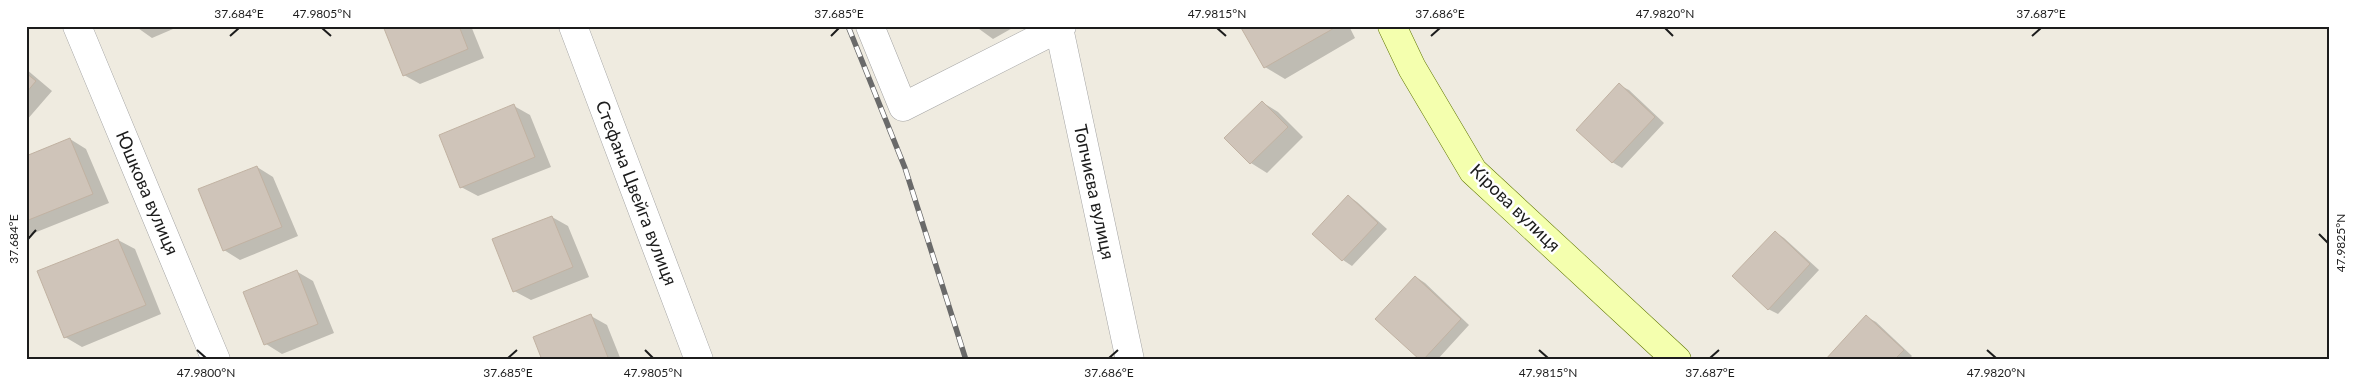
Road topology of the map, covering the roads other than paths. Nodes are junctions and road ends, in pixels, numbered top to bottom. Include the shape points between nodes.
1 (77, 26) edge
2 (573, 26) edge
3 (870, 26) edge
4 (1392, 26) edge
5 (1060, 27) edge
6 (216, 360) edge
7 (699, 360) edge
8 (1130, 360) edge
9 (1677, 360) edge

1 - 6 street, Юшкова вулиця
2 - 7 street, Стефана Цвейга вулиця
3 - 5 street via 903,107
4 - 9 main road, Кірова вулиця via 1412,68 1473,171
5 - 8 street, Топчиєва вулиця

